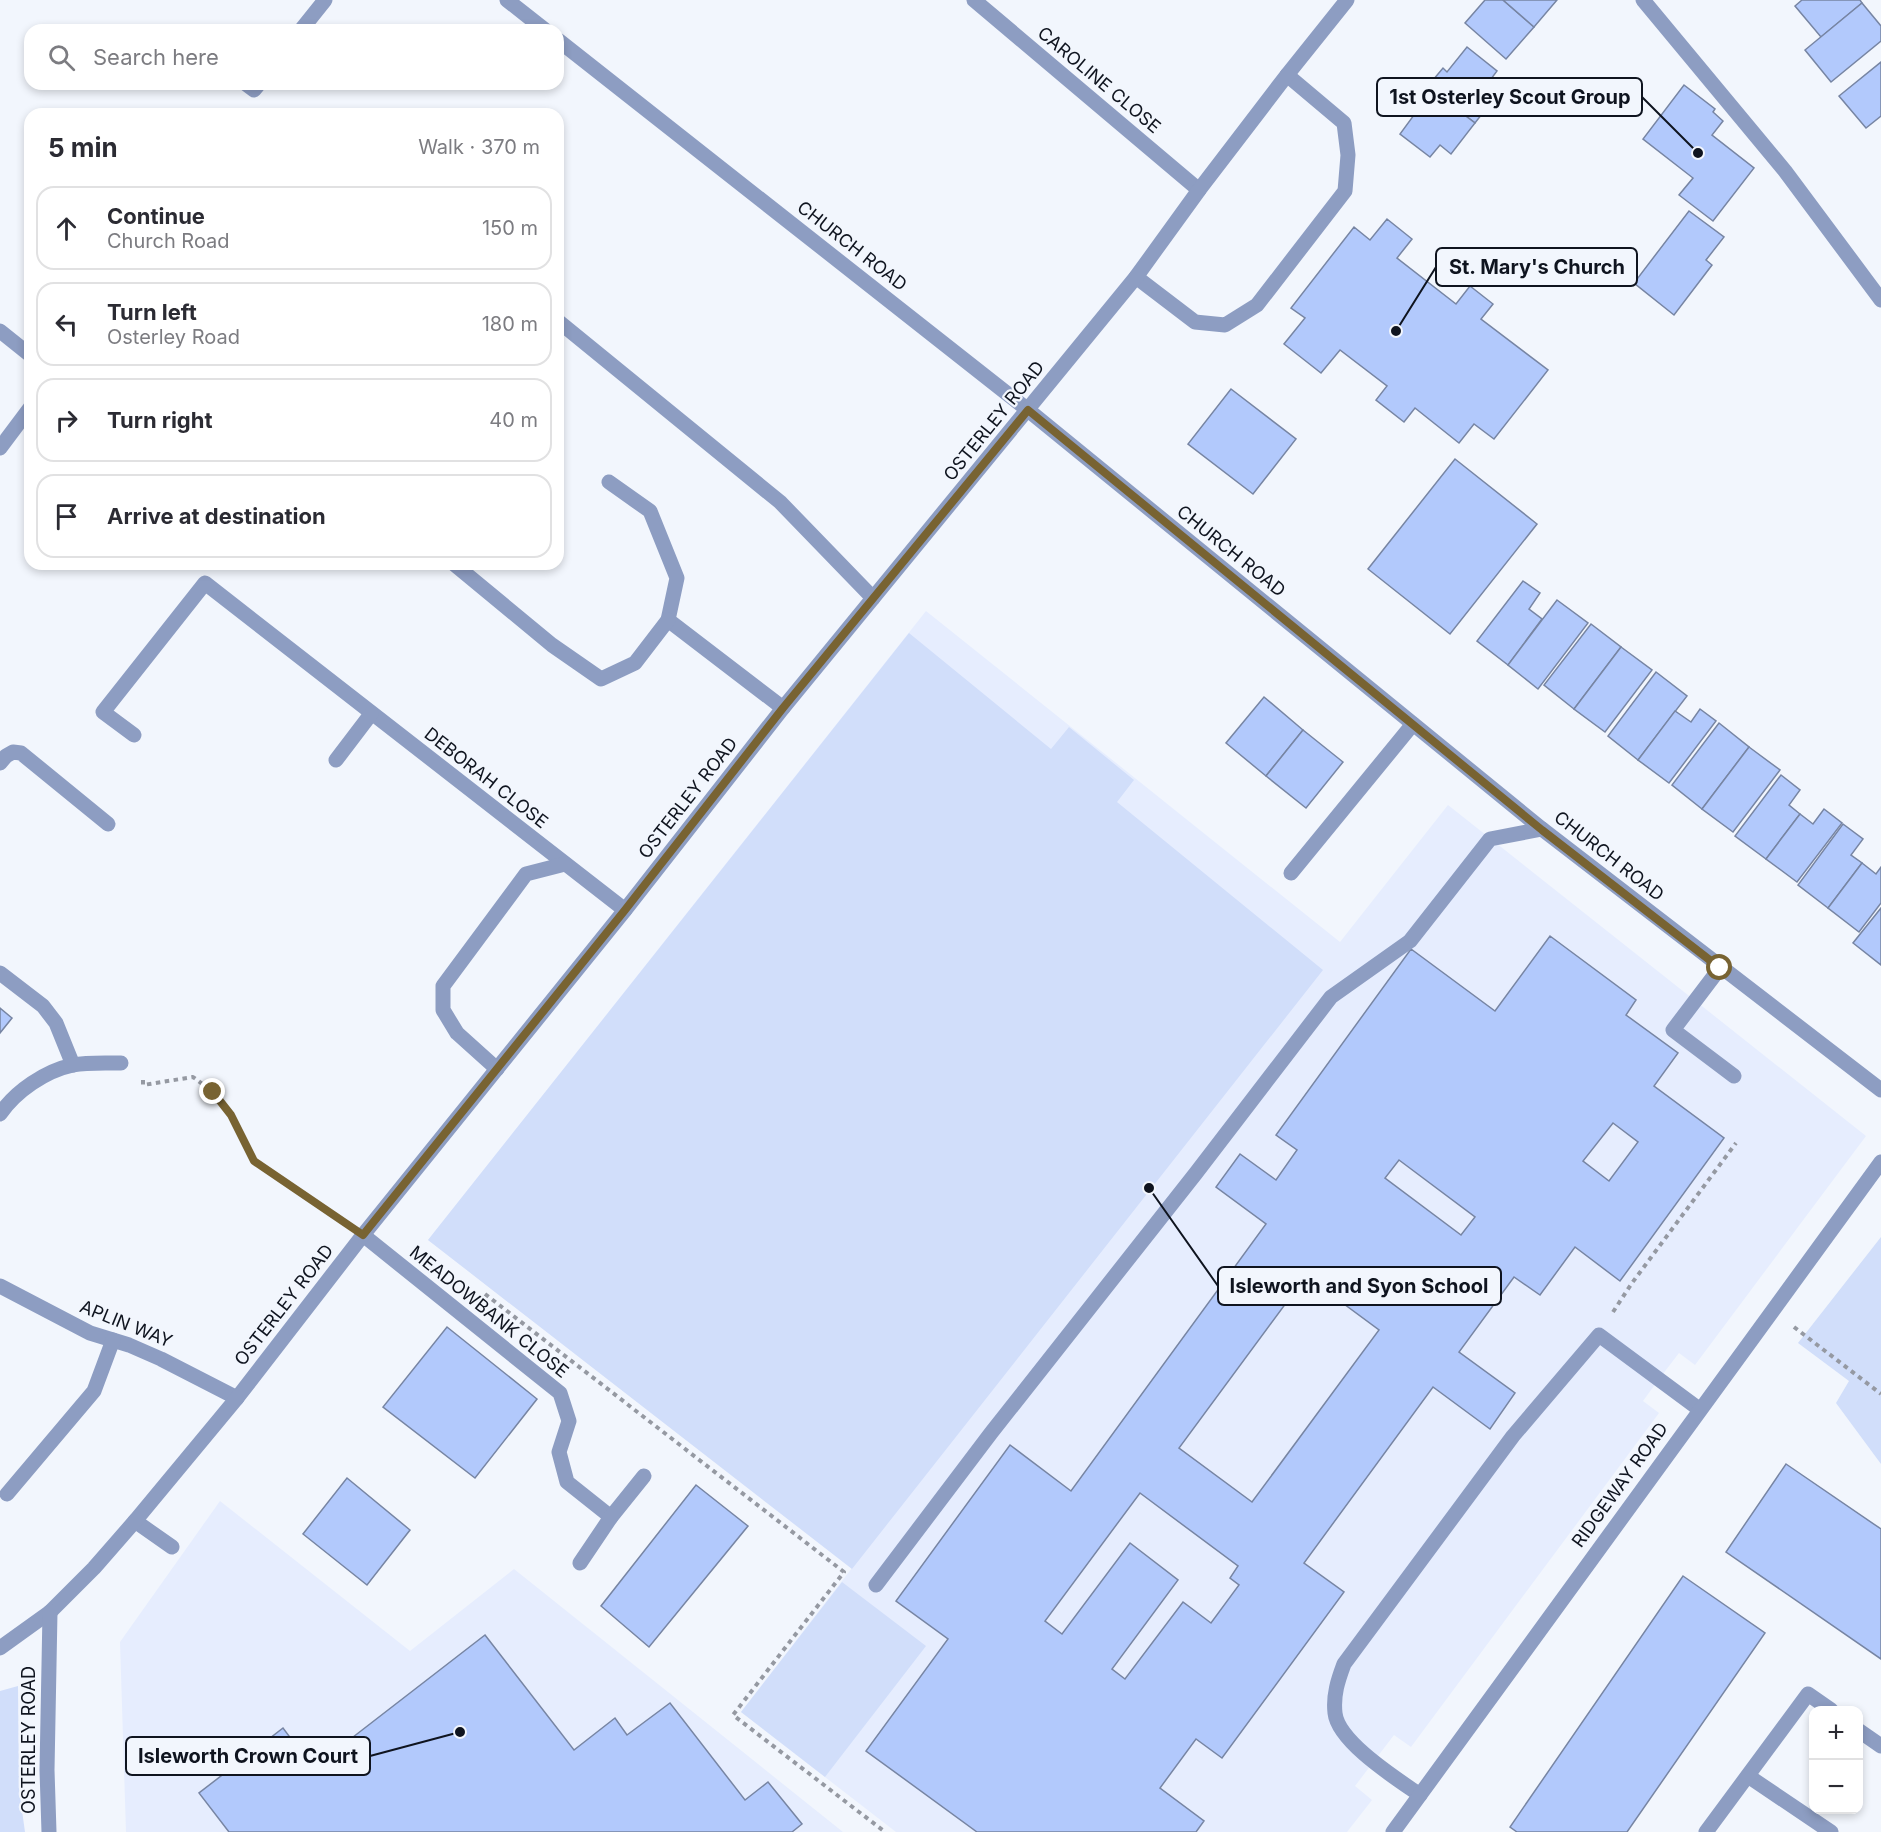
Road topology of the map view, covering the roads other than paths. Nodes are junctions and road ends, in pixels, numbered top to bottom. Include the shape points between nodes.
1 (325, 0) edge
2 (507, 0) edge
3 (974, 0) edge
4 (1347, 0) edge
5 (1643, 0) edge
6 (306, 24) edge
7 (538, 24) edge
8 (564, 45) edge
9 (1287, 75) junction
10 (1199, 190) junction
11 (1136, 277) junction
12 (1881, 300) edge
13 (564, 326) edge
14 (0, 331) edge
15 (24, 350) edge
16 (1028, 410) junction
17 (24, 416) edge
18 (0, 448) edge
19 (609, 482) dead end
20 (461, 570) edge
21 (873, 598) junction
22 (668, 620) junction
23 (783, 708) junction
24 (371, 714) junction
25 (1413, 724) junction
26 (134, 735) dead end
27 (336, 760) dead end
28 (0, 763) edge
29 (108, 824) dead end
30 (1542, 830) junction
31 (565, 864) junction
32 (1291, 873) dead end
33 (625, 910) junction
34 (1720, 968) junction
35 (0, 973) edge
36 (121, 1063) road end
37 (73, 1065) junction
38 (497, 1069) junction
39 (1734, 1076) dead end
40 (1881, 1090) edge
41 (0, 1114) edge
42 (1881, 1162) edge
43 (363, 1235) junction
44 (0, 1286) edge
45 (113, 1341) junction
46 (237, 1398) junction
47 (1699, 1409) junction
48 (644, 1476) dead end
49 (7, 1494) dead end
50 (611, 1517) junction
51 (135, 1521) junction
52 (172, 1547) dead end
53 (580, 1563) dead end
54 (876, 1585) dead end
55 (50, 1612) junction
56 (0, 1648) edge
57 (1825, 1706) edge
58 (1863, 1733) edge
59 (1881, 1746) edge
60 (1748, 1776) junction
61 (1420, 1795) junction
62 (1396, 1831) edge
63 (49, 1832) edge
64 (1706, 1832) edge
65 (1831, 1832) edge

1 - 6 street
2 - 7 street
3 - 10 street, CAROLINE CLOSE
4 - 9 street, OSTERLEY ROAD
5 - 12 street via 1785,171
8 - 16 street, CHURCH ROAD
9 - 10 street, OSTERLEY ROAD
9 - 11 street via 1344,123 1348,155 1345,191 1257,305 1225,325 1195,322
10 - 11 street, OSTERLEY ROAD
11 - 16 street, OSTERLEY ROAD
13 - 21 street via 780,502
14 - 15 street
16 - 21 street, OSTERLEY ROAD
16 - 25 street, CHURCH ROAD
17 - 18 street
19 - 22 street via 650,511 677,578
20 - 22 street via 601,680 635,663
21 - 23 street, OSTERLEY ROAD
22 - 23 street
23 - 33 street, OSTERLEY ROAD
24 - 26 street, DEBORAH CLOSE via 205,583 104,712
24 - 27 street
24 - 31 street, DEBORAH CLOSE
25 - 30 street, CHURCH ROAD
25 - 32 street
28 - 29 street via 13,752 21,753
30 - 34 street, CHURCH ROAD
30 - 54 street via 1490,838 1410,941 1331,997
31 - 33 street, DEBORAH CLOSE
31 - 38 street via 526,874 444,987 443,1010 457,1033
33 - 38 street, OSTERLEY ROAD
34 - 39 street via 1673,1030
34 - 40 street, CHURCH ROAD
35 - 37 street via 43,1006 56,1023
36 - 37 street
37 - 41 street via 38,1078
38 - 43 street, OSTERLEY ROAD
42 - 47 street, RIDGEWAY ROAD
43 - 46 street, OSTERLEY ROAD
43 - 50 street, MEADOWBANK CLOSE via 560,1393 568,1421 560,1452 567,1482
44 - 45 street, APLIN WAY
45 - 46 street, APLIN WAY via 162,1359
45 - 49 street via 94,1390
46 - 51 street, OSTERLEY ROAD
47 - 61 street, RIDGEWAY ROAD
47 - 61 street via 1599,1335 1513,1436 1344,1664 1336,1686 1335,1715 1344,1733 1373,1761
48 - 50 street
50 - 53 street
51 - 52 street
51 - 55 street, OSTERLEY ROAD
55 - 56 street, OSTERLEY ROAD
55 - 63 street, OSTERLEY ROAD
57 - 60 street via 1808,1694
58 - 59 street
60 - 64 street
60 - 65 street
61 - 62 street, RIDGEWAY ROAD

